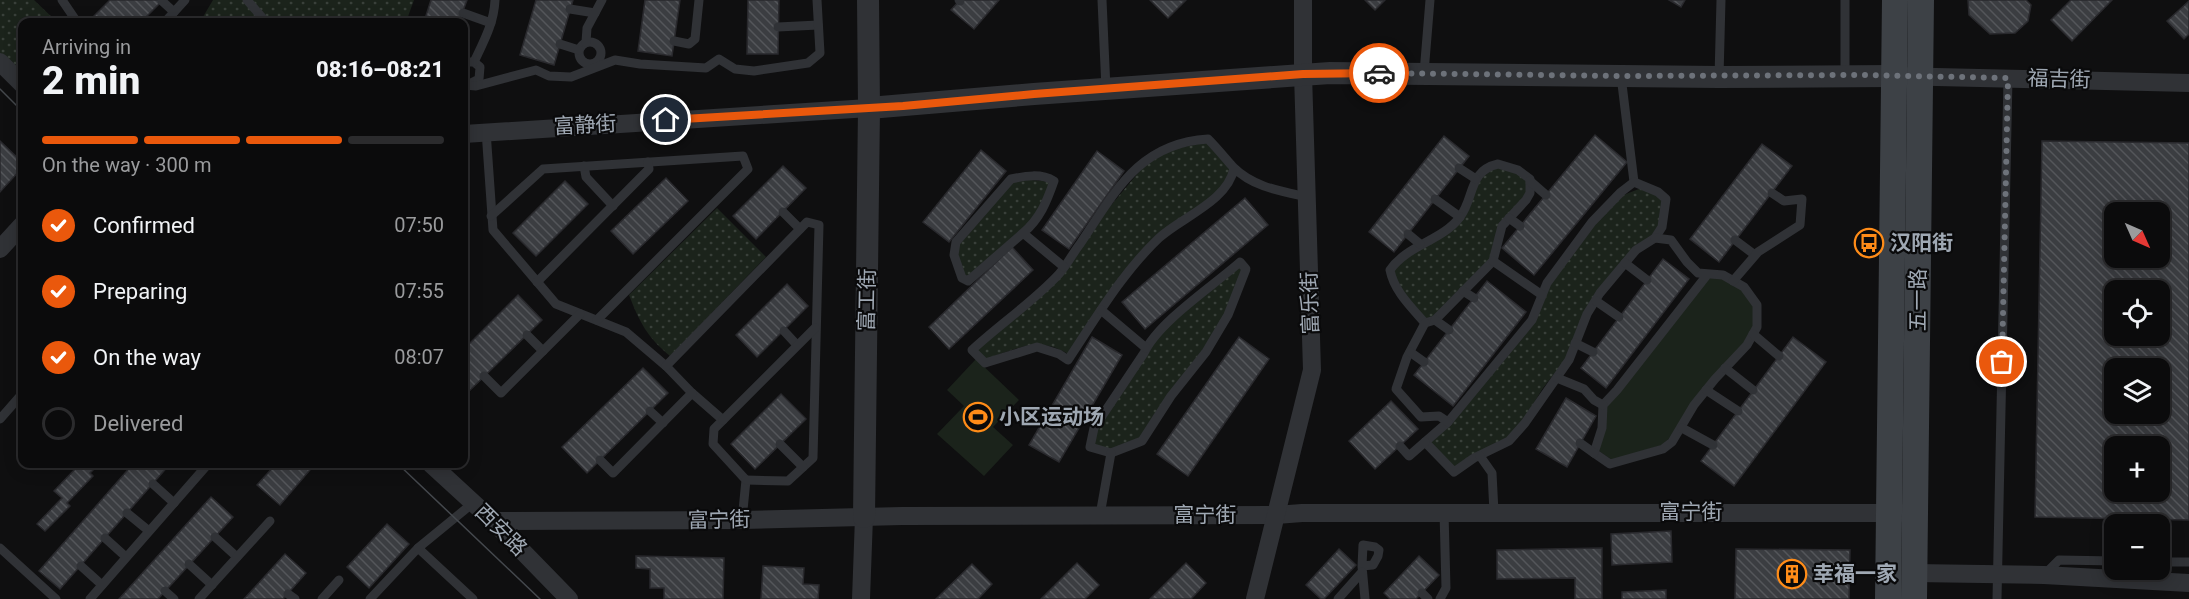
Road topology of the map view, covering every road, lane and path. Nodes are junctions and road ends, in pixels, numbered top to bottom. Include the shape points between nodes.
1 (62, 0) edge
2 (185, 0) edge
3 (247, 0) edge
4 (495, 0) edge
5 (602, 0) edge
6 (699, 0) edge
7 (817, 0) edge
8 (868, 0) edge
9 (1102, 0) edge
10 (1303, 0) edge
11 (1430, 0) edge
12 (1721, 0) edge
13 (1845, 0) edge
14 (1895, 0) edge
15 (1921, 0) edge
16 (162, 1) edge
17 (570, 9) dead end
18 (174, 12) junction
19 (463, 13) dead end
20 (595, 14) junction
21 (74, 18) edge
22 (169, 18) edge
23 (263, 18) edge
24 (491, 23) junction
25 (818, 25) junction
26 (778, 27) dead end
27 (674, 41) dead end
28 (586, 42) junction
29 (560, 44) dead end
30 (579, 51) junction
31 (0, 62) edge
32 (468, 62) edge
33 (474, 62) junction
34 (1424, 73) junction
35 (1303, 74) junction
36 (1893, 75) junction
37 (1621, 76) junction
38 (1845, 76) junction
39 (1920, 76) junction
40 (1719, 77) junction
41 (2008, 78) junction
42 (18, 80) edge
43 (2189, 83) edge
44 (468, 84) edge
45 (468, 85) edge
46 (1106, 89) junction
47 (869, 108) junction
48 (486, 131) junction
49 (468, 133) edge
50 (648, 162) junction
51 (584, 166) junction
52 (1234, 168) junction
53 (1459, 168) dead end
54 (1476, 179) junction
55 (1530, 182) junction
56 (1634, 182) junction
57 (1772, 193) dead end
58 (1546, 195) dead end
59 (1307, 197) junction
60 (1435, 199) dead end
61 (613, 206) junction
62 (783, 212) dead end
63 (491, 216) junction
64 (1460, 217) junction
65 (1509, 218) junction
66 (1520, 226) dead end
67 (18, 229) edge
68 (800, 229) junction
69 (1023, 233) junction
70 (1408, 234) dead end
71 (1655, 238) junction
72 (1735, 240) dead end
73 (1420, 244) junction
74 (0, 249) edge
75 (1755, 255) junction
76 (1493, 261) junction
77 (1624, 263) junction
78 (1064, 267) junction
79 (1707, 275) junction
80 (1647, 280) dead end
81 (1733, 281) junction
82 (537, 282) junction
83 (1463, 291) junction
84 (1542, 295) junction
85 (1474, 298) dead end
86 (1596, 301) junction
87 (1101, 310) junction
88 (580, 314) junction
89 (1619, 317) dead end
90 (597, 320) junction
91 (1435, 320) junction
92 (1425, 323) junction
93 (815, 328) junction
94 (1449, 330) dead end
95 (784, 331) dead end
96 (1753, 334) junction
97 (526, 335) dead end
98 (1575, 343) junction
99 (797, 345) junction
100 (1146, 348) junction
101 (543, 351) junction
102 (1410, 352) junction
103 (1593, 352) dead end
104 (1779, 356) dead end
105 (1424, 362) dead end
106 (666, 366) junction
107 (1725, 368) junction
108 (484, 376) dead end
109 (1557, 378) junction
110 (1706, 390) junction
111 (1754, 390) dead end
112 (692, 393) junction
113 (18, 399) edge
114 (1603, 405) junction
115 (650, 411) dead end
116 (1738, 411) dead end
117 (0, 419) edge
118 (723, 420) junction
119 (1448, 422) junction
120 (663, 423) junction
121 (1682, 428) junction
122 (1425, 442) junction
123 (1580, 443) dead end
124 (780, 444) dead end
125 (1713, 445) dead end
126 (1400, 446) dead end
127 (1111, 453) junction
128 (1594, 453) junction
129 (1479, 456) junction
130 (600, 460) dead end
131 (803, 467) junction
132 (205, 468) edge
133 (435, 468) edge
134 (746, 480) junction
135 (153, 484) dead end
136 (174, 503) junction
137 (473, 503) junction
138 (1444, 512) junction
139 (1494, 512) junction
140 (127, 513) dead end
141 (1888, 513) junction
142 (1917, 513) junction
143 (1100, 515) junction
144 (1276, 515) junction
145 (864, 517) junction
146 (742, 520) junction
147 (270, 521) dead end
148 (493, 521) junction
149 (149, 531) junction
150 (214, 537) dead end
151 (105, 538) dead end
152 (0, 548) edge
153 (418, 548) junction
154 (126, 557) junction
155 (237, 557) junction
156 (2104, 561) edge
157 (2170, 562) edge
158 (2189, 562) edge
159 (189, 564) dead end
160 (81, 566) dead end
161 (1914, 573) junction
162 (1998, 575) junction
163 (2044, 575) junction
164 (339, 580) dead end
165 (2189, 583) edge
166 (102, 585) junction
167 (212, 585) junction
168 (165, 591) dead end
169 (56, 599) edge
170 (90, 599) edge
171 (174, 599) edge
172 (199, 599) edge
173 (322, 599) edge
174 (370, 599) edge
175 (473, 599) edge
176 (569, 599) edge
177 (861, 599) edge
178 (1255, 599) edge
179 (1338, 599) edge
180 (1365, 599) edge
181 (1440, 599) edge
182 (1888, 599) edge
183 (1914, 599) edge
184 (1997, 599) edge

1 - 21 lane
2 - 18 lane
3 - 23 lane
4 - 24 lane
5 - 20 lane
6 - 27 lane via 694,39 689,44
7 - 25 lane
8 - 47 street, 富工街
9 - 46 lane
10 - 35 street, 富乐街
11 - 34 lane
12 - 40 lane
13 - 38 lane
14 - 36 main road, 五一路
15 - 39 main road, 五一路
16 - 18 lane
17 - 20 lane
18 - 22 lane
19 - 24 lane
20 - 28 lane via 587,28
24 - 33 lane
25 - 26 lane
25 - 45 lane via 820,53 808,63 754,71 735,69 718,59 706,68 615,60 571,77 549,76 536,70
28 - 30 lane
28 - 30 lane via 601,48 599,60 583,63
29 - 30 lane
31 - 42 street
32 - 33 lane
33 - 44 lane via 480,67 478,79
34 - 35 street, 富静街
34 - 37 street, 富静街
35 - 46 street, 富静街
35 - 59 street, 富乐街
36 - 38 street, 富静街
36 - 39 street, 福吉街
36 - 141 main road, 五一路
37 - 40 street, 富静街
37 - 56 lane
38 - 40 street, 富静街
39 - 41 street, 福吉街
39 - 142 main road, 五一路
41 - 43 street, 福吉街
41 - 162 lane
46 - 47 street, 富静街
47 - 48 street, 富静街
47 - 145 street, 富工街
48 - 49 street, 富静街
48 - 63 lane
50 - 51 lane
50 - 61 lane via 649,169
50 - 90 lane via 743,156 748,169
51 - 61 lane via 586,177
51 - 63 lane via 543,168
52 - 59 lane via 1263,187
52 - 78 lane via 1208,139 1186,140 1166,148 1140,164 1111,197
52 - 87 lane via 1232,179 1217,197 1159,238
53 - 54 lane
54 - 55 lane via 1486,167 1498,164 1518,170
54 - 64 lane
55 - 58 lane
55 - 65 lane via 1526,200
56 - 71 lane via 1666,198 1662,226
56 - 84 lane via 1592,222 1546,283
57 - 75 lane via 1784,201 1802,199 1800,225
59 - 144 street, 富乐街 via 1312,370
60 - 64 lane
61 - 82 lane
62 - 68 lane
63 - 82 lane via 492,230
64 - 73 lane
65 - 66 lane
65 - 76 lane via 1497,239
67 - 74 street
68 - 93 lane via 807,222 819,225
68 - 106 lane
69 - 69 lane via 1044,207 1054,181 1045,176 1011,179 996,190 965,227 954,255 962,278 968,281
69 - 78 lane
70 - 73 lane
71 - 77 lane
71 - 79 lane via 1671,240 1698,273
72 - 75 lane
73 - 92 lane via 1397,259 1390,270 1397,289
75 - 81 lane
76 - 83 lane
76 - 84 lane
77 - 80 lane
77 - 86 lane
78 - 87 lane via 972,350 985,363 1037,347 1068,360
79 - 81 lane via 1723,275
79 - 114 lane
81 - 96 lane via 1744,287 1757,305 1757,327
82 - 88 lane via 556,304
83 - 85 lane
83 - 91 lane
84 - 119 lane via 1532,321
86 - 89 lane
86 - 98 lane
87 - 100 lane
88 - 90 lane
88 - 101 lane
90 - 106 lane via 626,332
91 - 92 lane
91 - 94 lane
92 - 102 lane
93 - 99 lane
93 - 131 lane via 813,458
95 - 99 lane
96 - 104 lane
96 - 107 lane
97 - 101 lane
98 - 103 lane
98 - 109 lane
99 - 118 lane
100 - 127 lane via 1094,428 1090,447
100 - 127 lane via 1149,341 1240,262 1246,269 1228,315 1206,352 1142,441
101 - 108 lane via 501,393
102 - 105 lane
102 - 119 lane via 1396,389 1421,417 1439,416
106 - 112 lane
107 - 110 lane
107 - 111 lane
109 - 114 lane via 1584,389
109 - 129 lane via 1509,441
110 - 116 lane
110 - 121 lane
112 - 118 lane
112 - 120 lane
113 - 117 lane
114 - 128 lane via 1602,428
115 - 120 lane
118 - 134 lane via 714,429 713,444
119 - 122 lane
120 - 130 lane via 613,473
121 - 125 lane
121 - 128 lane via 1663,449 1610,464
122 - 126 lane via 1409,456
122 - 129 lane via 1454,472
123 - 128 lane
124 - 131 lane
127 - 143 lane
129 - 139 lane via 1492,473
131 - 134 lane via 788,481
132 - 136 lane
133 - 137 street, 西安路
134 - 146 lane
135 - 136 lane
136 - 149 lane
137 - 148 street, 西安路
137 - 153 lane
138 - 139 street, 富宁街
138 - 144 street, 富宁街
138 - 181 lane via 1446,588
139 - 141 street, 富宁街
140 - 149 lane
141 - 142 street, 富宁街
141 - 182 main road, 五一路
142 - 161 main road, 五一路
143 - 144 street, 富宁街
143 - 145 street, 富宁街
144 - 178 street, 富乐街
145 - 146 street, 富宁街
145 - 177 street, 富工街
146 - 148 street, 富宁街
147 - 155 lane
148 - 176 street, 西安路
149 - 154 lane
150 - 155 lane
151 - 154 lane
152 - 169 lane
153 - 174 lane
153 - 175 lane
154 - 166 lane
155 - 167 lane
156 - 163 lane via 2059,560
157 - 158 lane
159 - 167 lane
160 - 166 lane
161 - 162 street
161 - 183 main road, 五一路
162 - 163 street
162 - 184 lane
163 - 165 street
164 - 173 lane
166 - 170 lane
167 - 172 lane
168 - 171 lane
179 - 180 lane via 1343,586 1362,569

